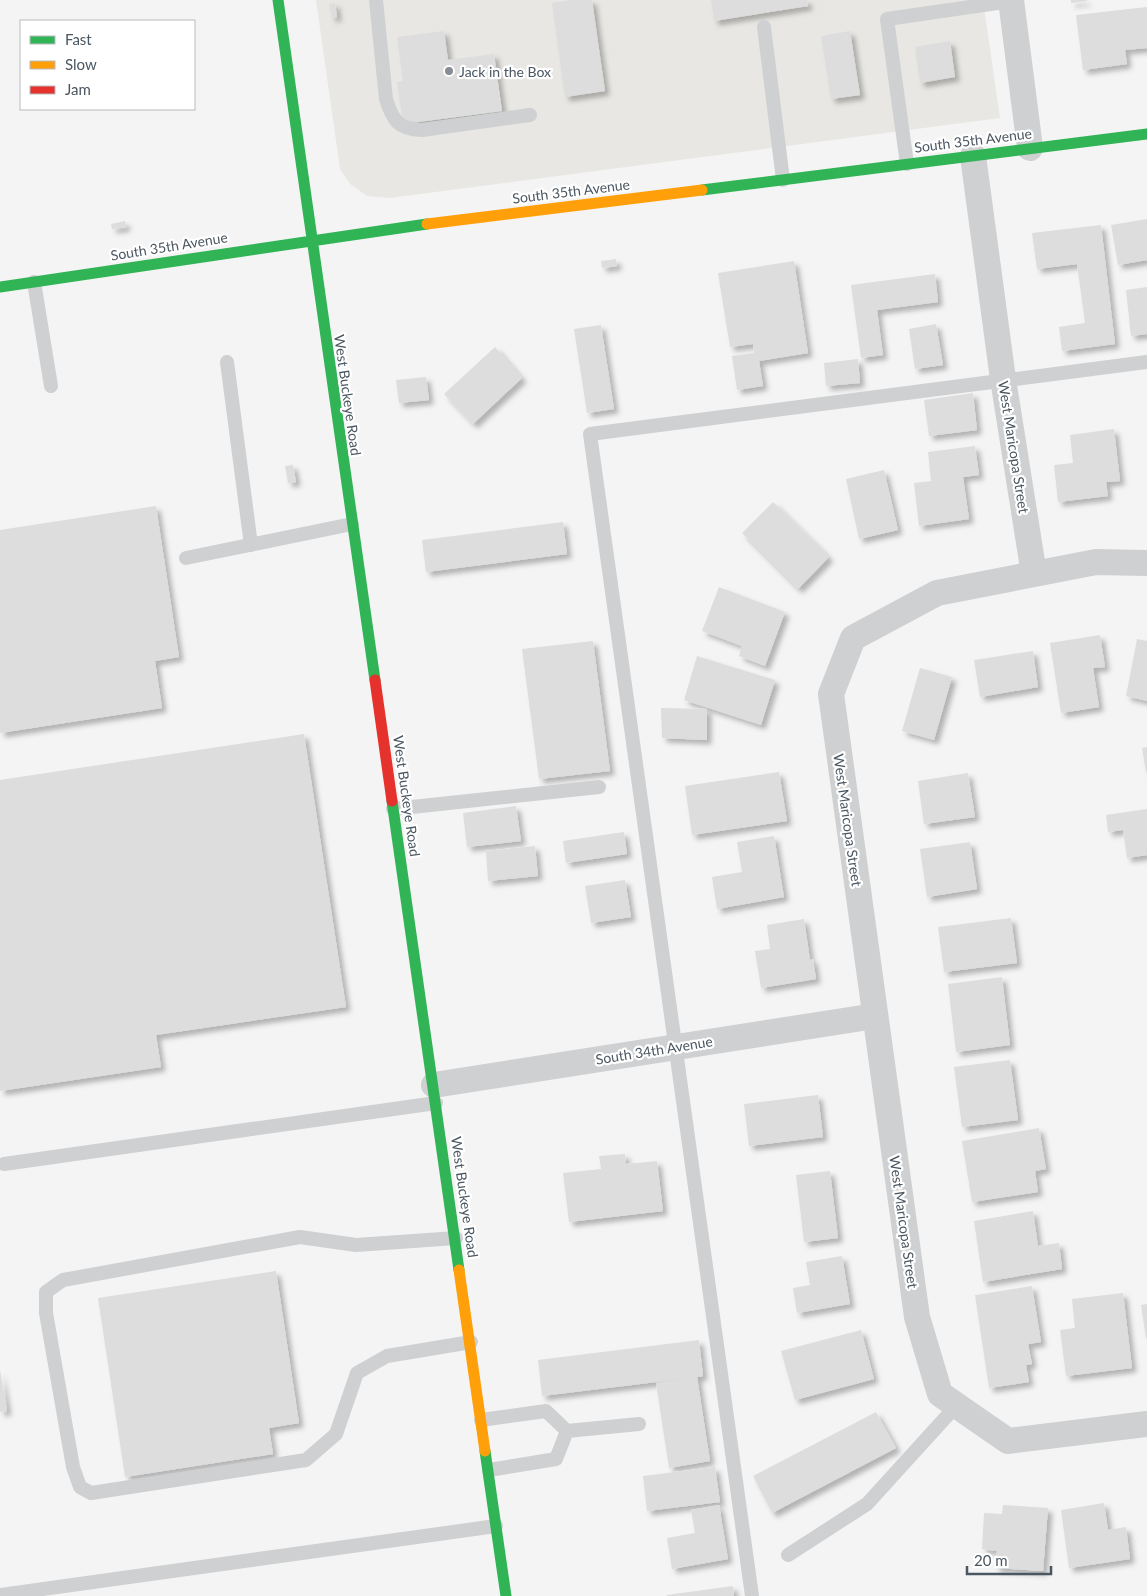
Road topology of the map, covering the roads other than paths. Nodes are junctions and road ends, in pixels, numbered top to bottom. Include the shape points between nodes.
1 (278, 0) edge
2 (376, 0) edge
3 (1011, 0) edge
4 (764, 27) dead end
5 (530, 115) dead end
6 (1147, 134) edge
7 (1030, 148) junction
8 (973, 156) junction
9 (907, 164) junction
10 (783, 180) junction
11 (312, 239) junction
12 (34, 282) junction
13 (0, 287) edge
14 (227, 362) dead end
15 (1147, 362) edge
16 (1003, 380) junction
17 (51, 386) dead end
18 (352, 524) junction
19 (251, 544) junction
20 (186, 558) dead end
21 (1147, 563) edge
22 (1034, 574) junction
23 (599, 787) dead end
24 (393, 809) junction
25 (875, 1016) junction
26 (675, 1047) junction
27 (435, 1094) junction
28 (4, 1164) dead end
29 (456, 1238) junction
30 (471, 1342) junction
31 (957, 1405) junction
32 (481, 1420) junction
33 (639, 1424) dead end
34 (1147, 1424) edge
35 (567, 1431) junction
36 (489, 1470) junction
37 (496, 1526) junction
38 (788, 1555) dead end
39 (0, 1595) edge
40 (506, 1596) edge
41 (752, 1596) edge

1 - 11 main road, West Buckeye Road
2 - 5 lane via 386,99 390,114 400,125 422,130
3 - 7 street
3 - 9 lane via 887,19
4 - 10 lane
6 - 7 main road, South 35th Avenue
7 - 8 main road, South 35th Avenue
8 - 9 main road, South 35th Avenue
8 - 16 street, West Maricopa Street
9 - 10 main road, South 35th Avenue
10 - 11 main road, South 35th Avenue
11 - 12 main road, South 35th Avenue
11 - 18 main road, West Buckeye Road
12 - 13 main road, South 35th Avenue
12 - 17 lane
14 - 19 lane
15 - 16 lane
16 - 22 street, West Maricopa Street
16 - 26 lane via 590,434
18 - 19 lane
18 - 24 main road, West Buckeye Road
19 - 20 lane
21 - 22 street via 1096,562
22 - 25 street, West Maricopa Street via 937,593 853,638 831,694
23 - 24 lane
24 - 27 main road, West Buckeye Road
25 - 26 street, South 34th Avenue
25 - 31 street, West Maricopa Street via 917,1317 940,1394
26 - 27 street, South 34th Avenue
26 - 41 lane
27 - 28 lane
27 - 29 main road, West Buckeye Road
29 - 30 main road, West Buckeye Road
29 - 30 lane via 356,1245 300,1237 63,1280 46,1292 46,1313 73,1467 80,1487 91,1493 306,1460 336,1434 356,1373 386,1356
30 - 32 main road, West Buckeye Road
31 - 34 street, West Maricopa Street via 1008,1441
31 - 38 lane via 867,1504
32 - 35 lane via 546,1411
32 - 36 main road, West Buckeye Road
33 - 35 lane
35 - 36 lane via 556,1459
36 - 37 main road, West Buckeye Road
37 - 39 lane
37 - 40 main road, West Buckeye Road

